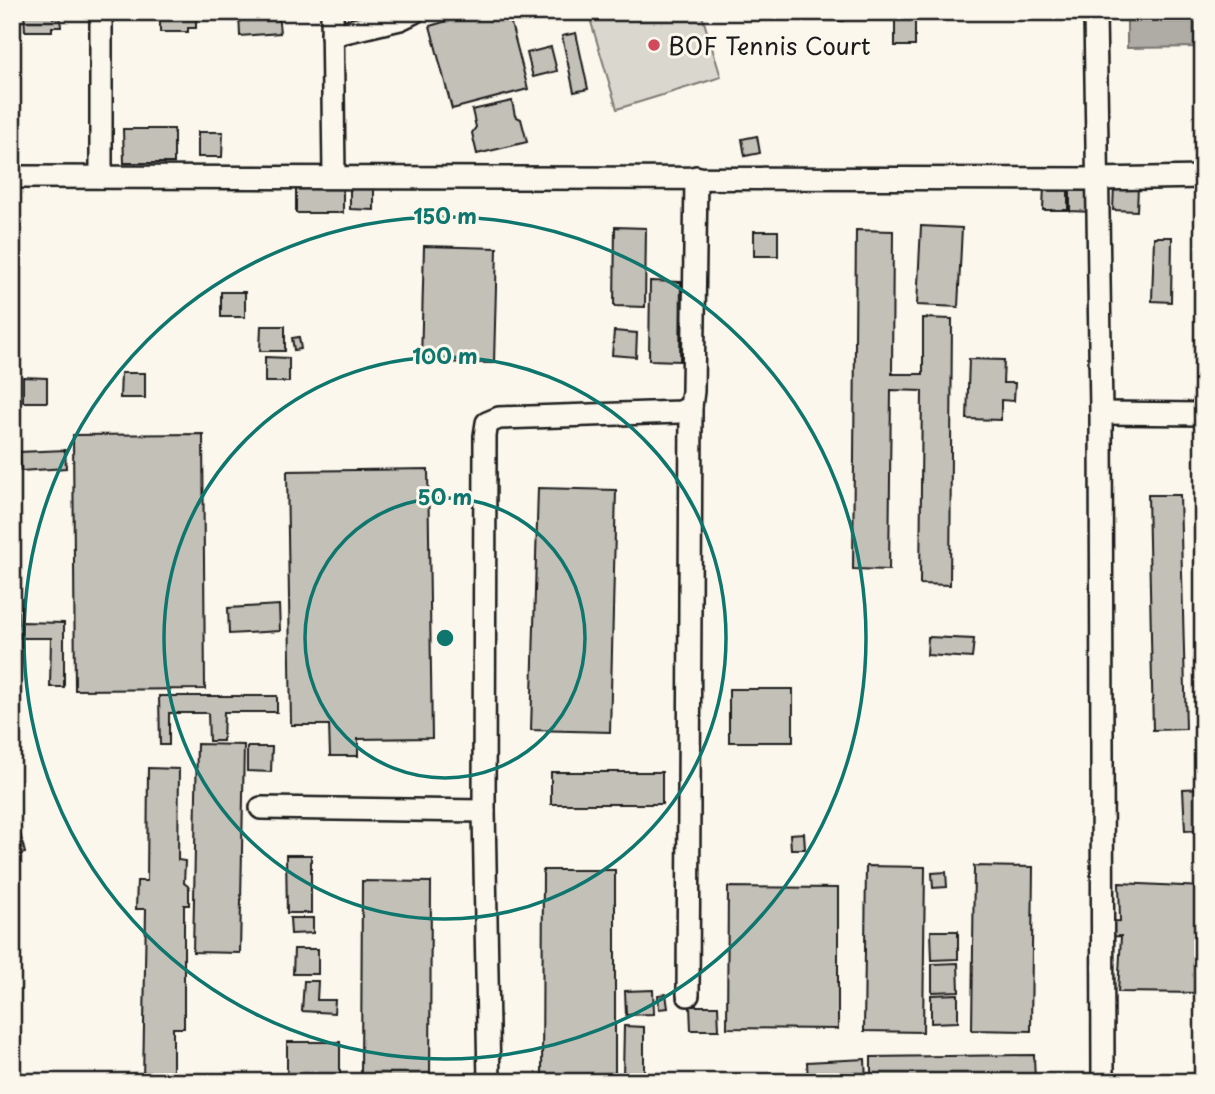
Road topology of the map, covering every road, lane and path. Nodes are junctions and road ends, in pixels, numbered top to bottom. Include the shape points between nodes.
1 (101, 12) edge
2 (332, 12) edge
3 (414, 12) edge
4 (1095, 12) edge
5 (332, 35) junction
6 (334, 176) junction
7 (12, 177) edge
8 (101, 177) junction
9 (696, 177) junction
10 (1203, 177) edge
11 (1096, 179) junction
12 (691, 407) junction
13 (1101, 414) junction
14 (1203, 414) edge
15 (261, 808) dead end
16 (484, 811) junction
17 (688, 995) dead end
18 (489, 1082) edge
19 (1103, 1082) edge

1 - 8 street
2 - 5 street
3 - 5 street
4 - 11 street
5 - 6 street
6 - 8 street
6 - 9 street
7 - 8 street
9 - 11 street
9 - 12 street
10 - 11 street
11 - 13 street
12 - 16 street via 680,412 499,418 487,423
12 - 17 street
13 - 14 street
13 - 19 street
15 - 16 street
16 - 18 street

